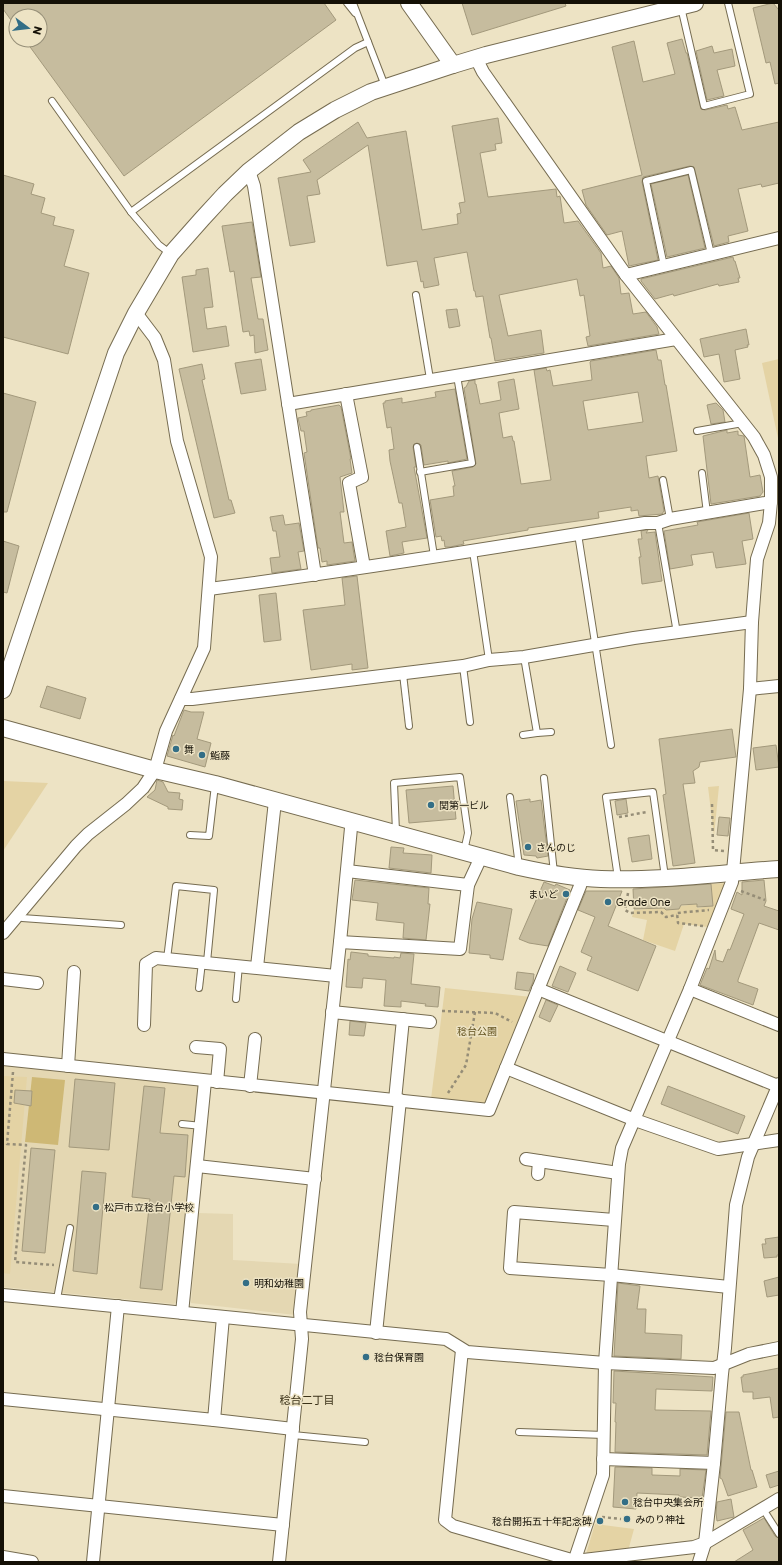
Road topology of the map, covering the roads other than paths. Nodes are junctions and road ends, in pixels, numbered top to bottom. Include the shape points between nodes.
1 (347, 3) edge
2 (353, 3) edge
3 (409, 3) edge
4 (728, 3) edge
5 (688, 5) edge
6 (358, 18) junction
7 (368, 42) junction
8 (476, 58) junction
9 (453, 65) junction
10 (386, 87) junction
11 (52, 101) dead end
12 (249, 171) junction
13 (131, 212) junction
14 (779, 238) edge
15 (171, 254) junction
16 (711, 254) junction
17 (664, 266) junction
18 (626, 274) junction
19 (416, 295) dead end
20 (136, 313) junction
21 (676, 339) junction
22 (457, 376) junction
23 (430, 379) junction
24 (346, 394) junction
25 (288, 404) junction
26 (743, 423) junction
27 (697, 431) dead end
28 (417, 447) dead end
29 (420, 472) junction
30 (702, 473) dead end
31 (775, 476) edge
32 (663, 480) dead end
33 (771, 502) junction
34 (707, 513) junction
35 (670, 519) junction
36 (658, 523) junction
37 (774, 523) edge
38 (578, 534) junction
39 (472, 551) junction
40 (434, 556) junction
41 (364, 567) junction
42 (315, 575) junction
43 (209, 589) junction
44 (752, 622) junction
45 (677, 633) junction
46 (596, 645) junction
47 (524, 657) junction
48 (489, 660) junction
49 (463, 666) junction
50 (403, 674) junction
51 (779, 686) edge
52 (750, 689) junction
53 (3, 690) edge
54 (181, 699) junction
55 (470, 722) dead end
56 (409, 726) dead end
57 (3, 728) edge
58 (551, 732) dead end
59 (537, 733) junction
60 (523, 735) dead end
61 (612, 745) dead end
62 (155, 770) junction
63 (544, 778) dead end
64 (215, 784) junction
65 (510, 797) dead end
66 (275, 801) junction
67 (350, 821) junction
68 (396, 834) junction
69 (190, 835) dead end
70 (464, 852) junction
71 (481, 857) junction
72 (520, 867) junction
73 (779, 869) edge
74 (347, 871) junction
75 (554, 874) junction
76 (666, 877) junction
77 (582, 878) junction
78 (731, 879) junction
79 (623, 884) junction
80 (468, 885) junction
81 (18, 914) junction
82 (121, 926) dead end
83 (3, 933) edge
84 (340, 942) junction
85 (167, 959) junction
86 (205, 962) junction
87 (239, 965) junction
88 (257, 967) junction
89 (74, 972) dead end
90 (336, 976) junction
91 (3, 979) edge
92 (38, 983) dead end
93 (199, 988) dead end
94 (538, 989) junction
95 (690, 989) junction
96 (236, 999) dead end
97 (332, 1012) junction
98 (403, 1019) junction
99 (430, 1022) dead end
100 (144, 1025) dead end
101 (779, 1025) edge
102 (255, 1040) dead end
103 (668, 1042) junction
104 (196, 1047) dead end
105 (3, 1059) edge
106 (68, 1066) junction
107 (506, 1068) junction
108 (211, 1082) junction
109 (779, 1085) edge
110 (250, 1086) junction
111 (324, 1093) junction
112 (398, 1100) junction
113 (635, 1120) junction
114 (182, 1124) dead end
115 (202, 1126) junction
116 (779, 1140) edge
117 (754, 1144) junction
118 (526, 1158) dead end
119 (540, 1160) junction
120 (198, 1166) junction
121 (618, 1173) junction
122 (538, 1174) dead end
123 (315, 1180) junction
124 (614, 1220) junction
125 (70, 1228) dead end
126 (611, 1275) junction
127 (729, 1287) junction
128 (3, 1295) edge
129 (57, 1299) junction
130 (3, 1301) edge
131 (118, 1306) junction
132 (182, 1313) junction
133 (223, 1317) junction
134 (301, 1325) junction
135 (376, 1333) junction
136 (779, 1348) edge
137 (462, 1350) junction
138 (605, 1363) junction
139 (724, 1363) junction
140 (3, 1399) edge
141 (108, 1409) junction
142 (214, 1420) junction
143 (293, 1432) junction
144 (519, 1432) dead end
145 (604, 1435) junction
146 (365, 1442) dead end
147 (603, 1459) junction
148 (714, 1463) junction
149 (3, 1496) edge
150 (779, 1499) edge
151 (98, 1506) junction
152 (763, 1509) junction
153 (282, 1525) junction
154 (779, 1534) edge
155 (705, 1543) junction
156 (3, 1557) edge
157 (32, 1562) edge
158 (92, 1562) edge
159 (279, 1562) edge
160 (575, 1562) edge
161 (699, 1562) edge

1 - 6 lane
2 - 6 lane
3 - 9 street
4 - 5 lane via 750,94 704,106
5 - 8 street
6 - 7 lane
7 - 10 lane
7 - 13 lane via 355,48
8 - 9 street
8 - 18 street via 483,72
9 - 10 street
10 - 12 street via 335,110 299,132
11 - 13 lane
12 - 15 street
12 - 25 street via 254,186
13 - 15 lane
14 - 16 street
15 - 20 street
16 - 17 street
16 - 17 lane via 691,170 646,180
17 - 18 street
18 - 21 street
19 - 23 lane
20 - 43 street via 155,338 164,360 177,441 211,557
20 - 53 street via 116,353
21 - 22 street
21 - 26 street
22 - 23 street
22 - 29 lane via 472,463
23 - 24 street
24 - 25 street
24 - 41 street via 362,477 349,483
25 - 42 street
26 - 27 lane
26 - 31 street
28 - 29 lane
29 - 40 lane
30 - 34 lane
31 - 33 street
32 - 35 lane
33 - 34 street
33 - 37 street
34 - 35 street
35 - 36 street
36 - 38 street
36 - 45 lane
37 - 44 street via 757,559
38 - 39 street
38 - 46 lane
39 - 40 street
39 - 48 lane
40 - 41 street
41 - 42 street
42 - 43 street
43 - 54 street via 204,648
44 - 45 street
44 - 52 street
45 - 46 street
46 - 47 street
46 - 61 lane
47 - 48 street
47 - 59 lane
48 - 49 street
49 - 50 street
49 - 55 lane
50 - 54 street
50 - 56 lane
51 - 52 street
52 - 78 street
54 - 62 street via 166,731
57 - 62 street
58 - 59 lane
59 - 60 lane
62 - 64 street
62 - 81 street via 143,788 76,846
63 - 75 lane
64 - 66 street
64 - 69 lane via 209,836
65 - 72 lane
66 - 67 street
66 - 88 street
67 - 68 street
67 - 74 street
68 - 70 street
68 - 70 lane via 394,783 460,777 468,833
70 - 71 street
71 - 72 street
71 - 80 street
72 - 75 street
73 - 78 street
74 - 80 street
74 - 84 street
75 - 77 street
76 - 78 street
76 - 79 street
76 - 79 lane via 653,792 606,797
77 - 79 street
77 - 94 street
78 - 95 street
80 - 84 street via 460,949
81 - 82 lane via 22,918
81 - 83 street
84 - 90 street
85 - 86 street
85 - 86 lane via 176,886 214,890
85 - 100 street via 156,958 146,964
86 - 87 street
86 - 93 lane
87 - 88 street
87 - 96 lane
88 - 90 street
89 - 106 street
90 - 97 street
91 - 92 street
94 - 103 street
94 - 107 street
95 - 101 street
95 - 103 street
97 - 98 street
97 - 111 street
98 - 99 street
98 - 112 street
102 - 110 street
103 - 109 street
103 - 113 street
104 - 108 street via 220,1049
105 - 106 street
106 - 108 street
107 - 112 street via 489,1110
107 - 113 street
108 - 110 street
108 - 115 street
109 - 117 street
110 - 111 street
111 - 112 street
111 - 123 street
112 - 135 street
113 - 117 street via 718,1149
113 - 121 street via 622,1148
114 - 115 lane
115 - 120 street
116 - 117 street
117 - 127 street via 748,1157 736,1205
118 - 119 street
119 - 121 street
119 - 122 street
120 - 123 street
120 - 132 street
121 - 124 street
123 - 134 street via 300,1312
124 - 126 street
124 - 126 street via 514,1212 510,1268
125 - 129 lane
126 - 127 street
126 - 138 street
127 - 139 street
128 - 129 street
128 - 130 street
129 - 131 street
131 - 132 street
131 - 141 street
132 - 133 street
133 - 134 street
133 - 142 street
134 - 135 street
134 - 143 street via 302,1339
135 - 137 street via 446,1339
136 - 139 street via 749,1354
137 - 138 street
137 - 160 street via 445,1520 453,1526
138 - 139 street via 714,1368
138 - 145 street
139 - 148 street
140 - 141 street
141 - 142 street
141 - 151 street
142 - 143 street
143 - 146 lane
143 - 153 street
144 - 145 lane
145 - 147 street
147 - 148 street
147 - 160 street via 603,1475
148 - 155 street
149 - 151 street
150 - 152 street
151 - 153 street
151 - 158 street
152 - 154 lane
152 - 155 street
153 - 159 street
155 - 160 street via 694,1548
155 - 161 street
156 - 157 street

